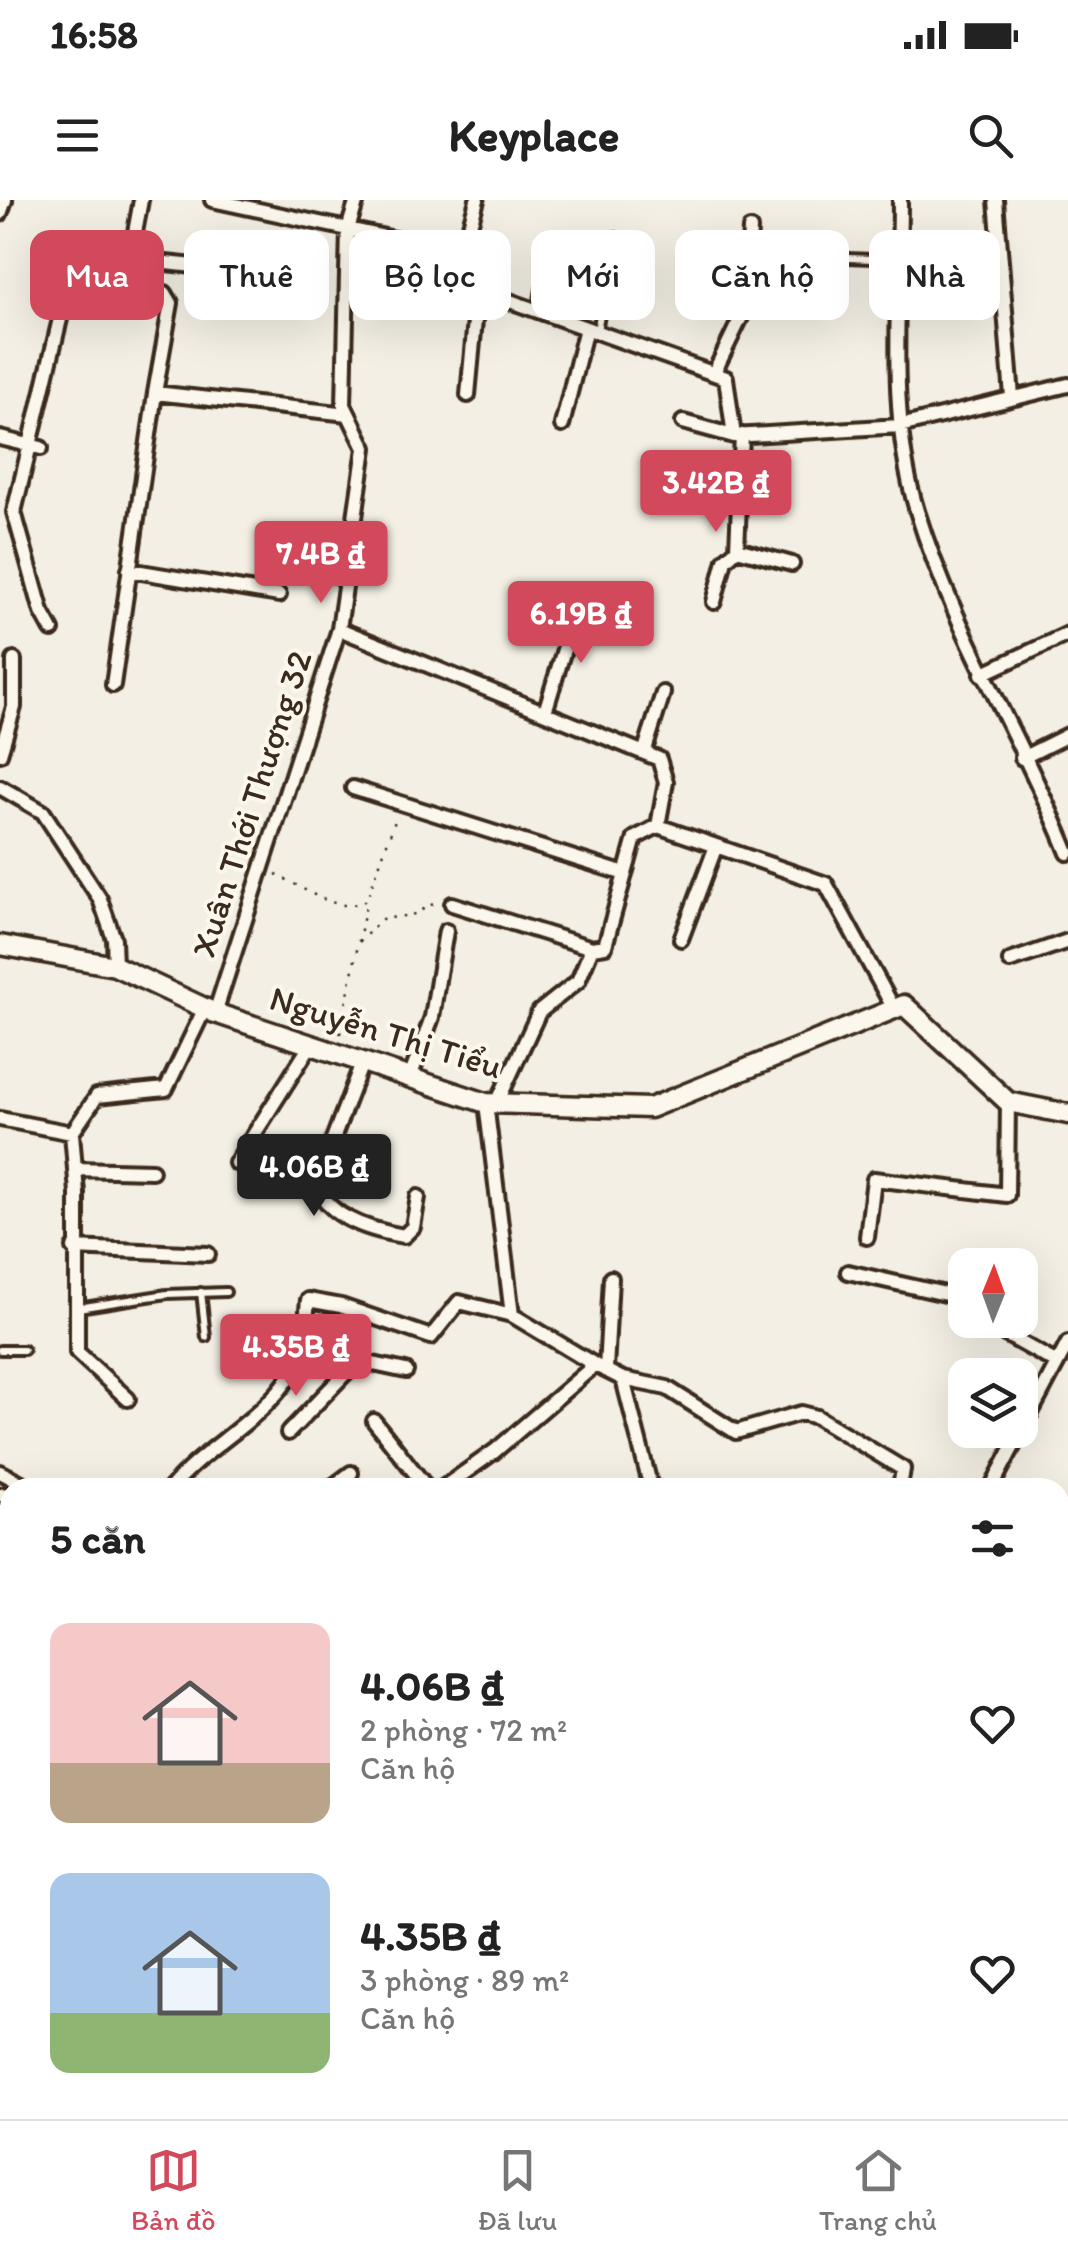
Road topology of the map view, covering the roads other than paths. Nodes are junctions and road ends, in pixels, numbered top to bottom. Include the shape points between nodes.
1 (5, 200) edge
2 (140, 200) edge
3 (212, 200) edge
4 (357, 200) edge
5 (477, 200) edge
6 (900, 200) edge
7 (996, 200) edge
8 (0, 214) edge
9 (348, 229) junction
10 (750, 229) dead end
11 (134, 230) edge
12 (352, 230) edge
13 (469, 230) edge
14 (900, 230) edge
15 (164, 296) edge
16 (61, 320) edge
17 (475, 320) edge
18 (564, 320) edge
19 (593, 320) edge
20 (900, 320) edge
21 (591, 329) junction
22 (714, 373) junction
23 (1068, 386) edge
24 (155, 393) junction
25 (468, 395) dead end
26 (1012, 398) junction
27 (348, 414) junction
28 (683, 422) dead end
29 (562, 426) dead end
30 (900, 426) junction
31 (738, 436) junction
32 (0, 438) edge
33 (35, 447) junction
34 (736, 549) junction
35 (792, 564) dead end
36 (130, 570) junction
37 (280, 595) dead end
38 (714, 602) dead end
39 (577, 606) dead end
40 (339, 628) junction
41 (52, 630) dead end
42 (1068, 634) edge
43 (14, 660) dead end
44 (982, 674) junction
45 (113, 686) dead end
46 (663, 693) dead end
47 (545, 712) junction
48 (1068, 734) edge
49 (644, 753) junction
50 (0, 754) edge
51 (1022, 758) junction
52 (0, 786) edge
53 (353, 788) dead end
54 (658, 826) junction
55 (1062, 826) edge
56 (716, 846) junction
57 (1068, 853) edge
58 (625, 874) junction
59 (452, 904) road end
60 (446, 931) dead end
61 (680, 939) dead end
62 (1068, 941) edge
63 (0, 944) edge
64 (592, 948) junction
65 (1010, 962) dead end
66 (114, 966) junction
67 (894, 1009) junction
68 (210, 1011) junction
69 (310, 1046) junction
70 (362, 1064) junction
71 (410, 1078) junction
72 (1008, 1102) junction
73 (491, 1103) junction
74 (1068, 1114) edge
75 (0, 1119) edge
76 (72, 1133) junction
77 (236, 1163) dead end
78 (75, 1169) junction
79 (152, 1171) dead end
80 (418, 1196) dead end
81 (867, 1237) dead end
82 (74, 1248) junction
83 (208, 1254) dead end
84 (848, 1272) dead end
85 (610, 1278) dead end
86 (201, 1292) junction
87 (226, 1292) dead end
88 (948, 1295) edge
89 (77, 1308) junction
90 (512, 1315) junction
91 (206, 1337) dead end
92 (1012, 1338) edge
93 (1068, 1343) edge
94 (302, 1349) junction
95 (0, 1350) edge
96 (24, 1350) dead end
97 (358, 1360) junction
98 (1057, 1363) junction
99 (600, 1367) junction
100 (406, 1370) dead end
101 (623, 1378) junction
102 (128, 1399) dead end
103 (374, 1422) dead end
104 (288, 1432) dead end
105 (352, 1473) dead end
106 (181, 1478) edge
107 (345, 1478) edge
108 (419, 1478) edge
109 (457, 1478) edge
110 (648, 1478) edge
111 (902, 1478) edge
112 (996, 1478) edge

1 - 8 street
2 - 11 street
3 - 9 street
4 - 9 street, Xuân Thới Thượng 32
5 - 13 street
6 - 14 street
7 - 26 street
9 - 12 street
9 - 27 street, Xuân Thới Thượng 32
10 - 22 street via 746,307
15 - 24 street via 170,298
16 - 33 street
17 - 25 street
18 - 21 street
19 - 21 lane
20 - 30 street
21 - 22 street
21 - 29 street
22 - 31 street via 726,378
23 - 26 street
24 - 27 street
24 - 36 street
26 - 30 street
27 - 40 street, Xuân Thới Thượng 32 via 365,448
28 - 31 street
30 - 31 street
30 - 44 street via 916,510
31 - 34 street
32 - 33 street
33 - 41 street via 14,512
34 - 35 street
34 - 38 street via 725,560
36 - 37 street
36 - 45 street
39 - 47 street
40 - 47 street
40 - 68 street, Xuân Thới Thượng 32
42 - 44 street
43 - 50 street via 14,707
44 - 51 street
46 - 49 street
47 - 49 street
48 - 51 street
49 - 54 street via 659,759 666,782
51 - 55 street
52 - 66 street via 44,812 100,899 114,940
53 - 58 street
54 - 56 street
54 - 58 street via 635,838
55 - 57 street
56 - 61 street
56 - 67 street via 826,884
58 - 64 street via 605,946
59 - 64 street
60 - 71 street via 432,1018
62 - 65 street
63 - 66 street, Nguyễn Thị Tiểu
64 - 73 street via 578,981 539,1012
66 - 68 street, Nguyễn Thị Tiểu
67 - 72 street via 904,1004
67 - 73 street, Nguyễn Thị Tiểu via 650,1108
68 - 69 street, Nguyễn Thị Tiểu
68 - 76 street, Xuân Thới Thượng 32 via 166,1089 96,1096
69 - 70 street, Nguyễn Thị Tiểu
69 - 77 street
70 - 71 street, Nguyễn Thị Tiểu
70 - 80 street via 320,1187 337,1214 398,1236 411,1232
71 - 73 street, Nguyễn Thị Tiểu
72 - 74 street
72 - 81 street via 1007,1195 874,1179
73 - 90 street
75 - 76 street
76 - 78 street
78 - 79 street
78 - 82 street
82 - 83 street
82 - 89 street
84 - 88 street
85 - 99 street
86 - 87 lane
86 - 89 lane
86 - 91 lane
89 - 102 street via 77,1352
90 - 94 street via 460,1302 432,1337 308,1300
90 - 99 street
92 - 98 street
93 - 98 street
94 - 97 street
94 - 106 street via 250,1419
95 - 96 lane
97 - 100 street
97 - 104 street
98 - 112 street
99 - 101 street
99 - 109 street
101 - 110 street
101 - 111 street via 667,1388 736,1432 801,1413 817,1417 903,1469
103 - 108 street
105 - 107 street

